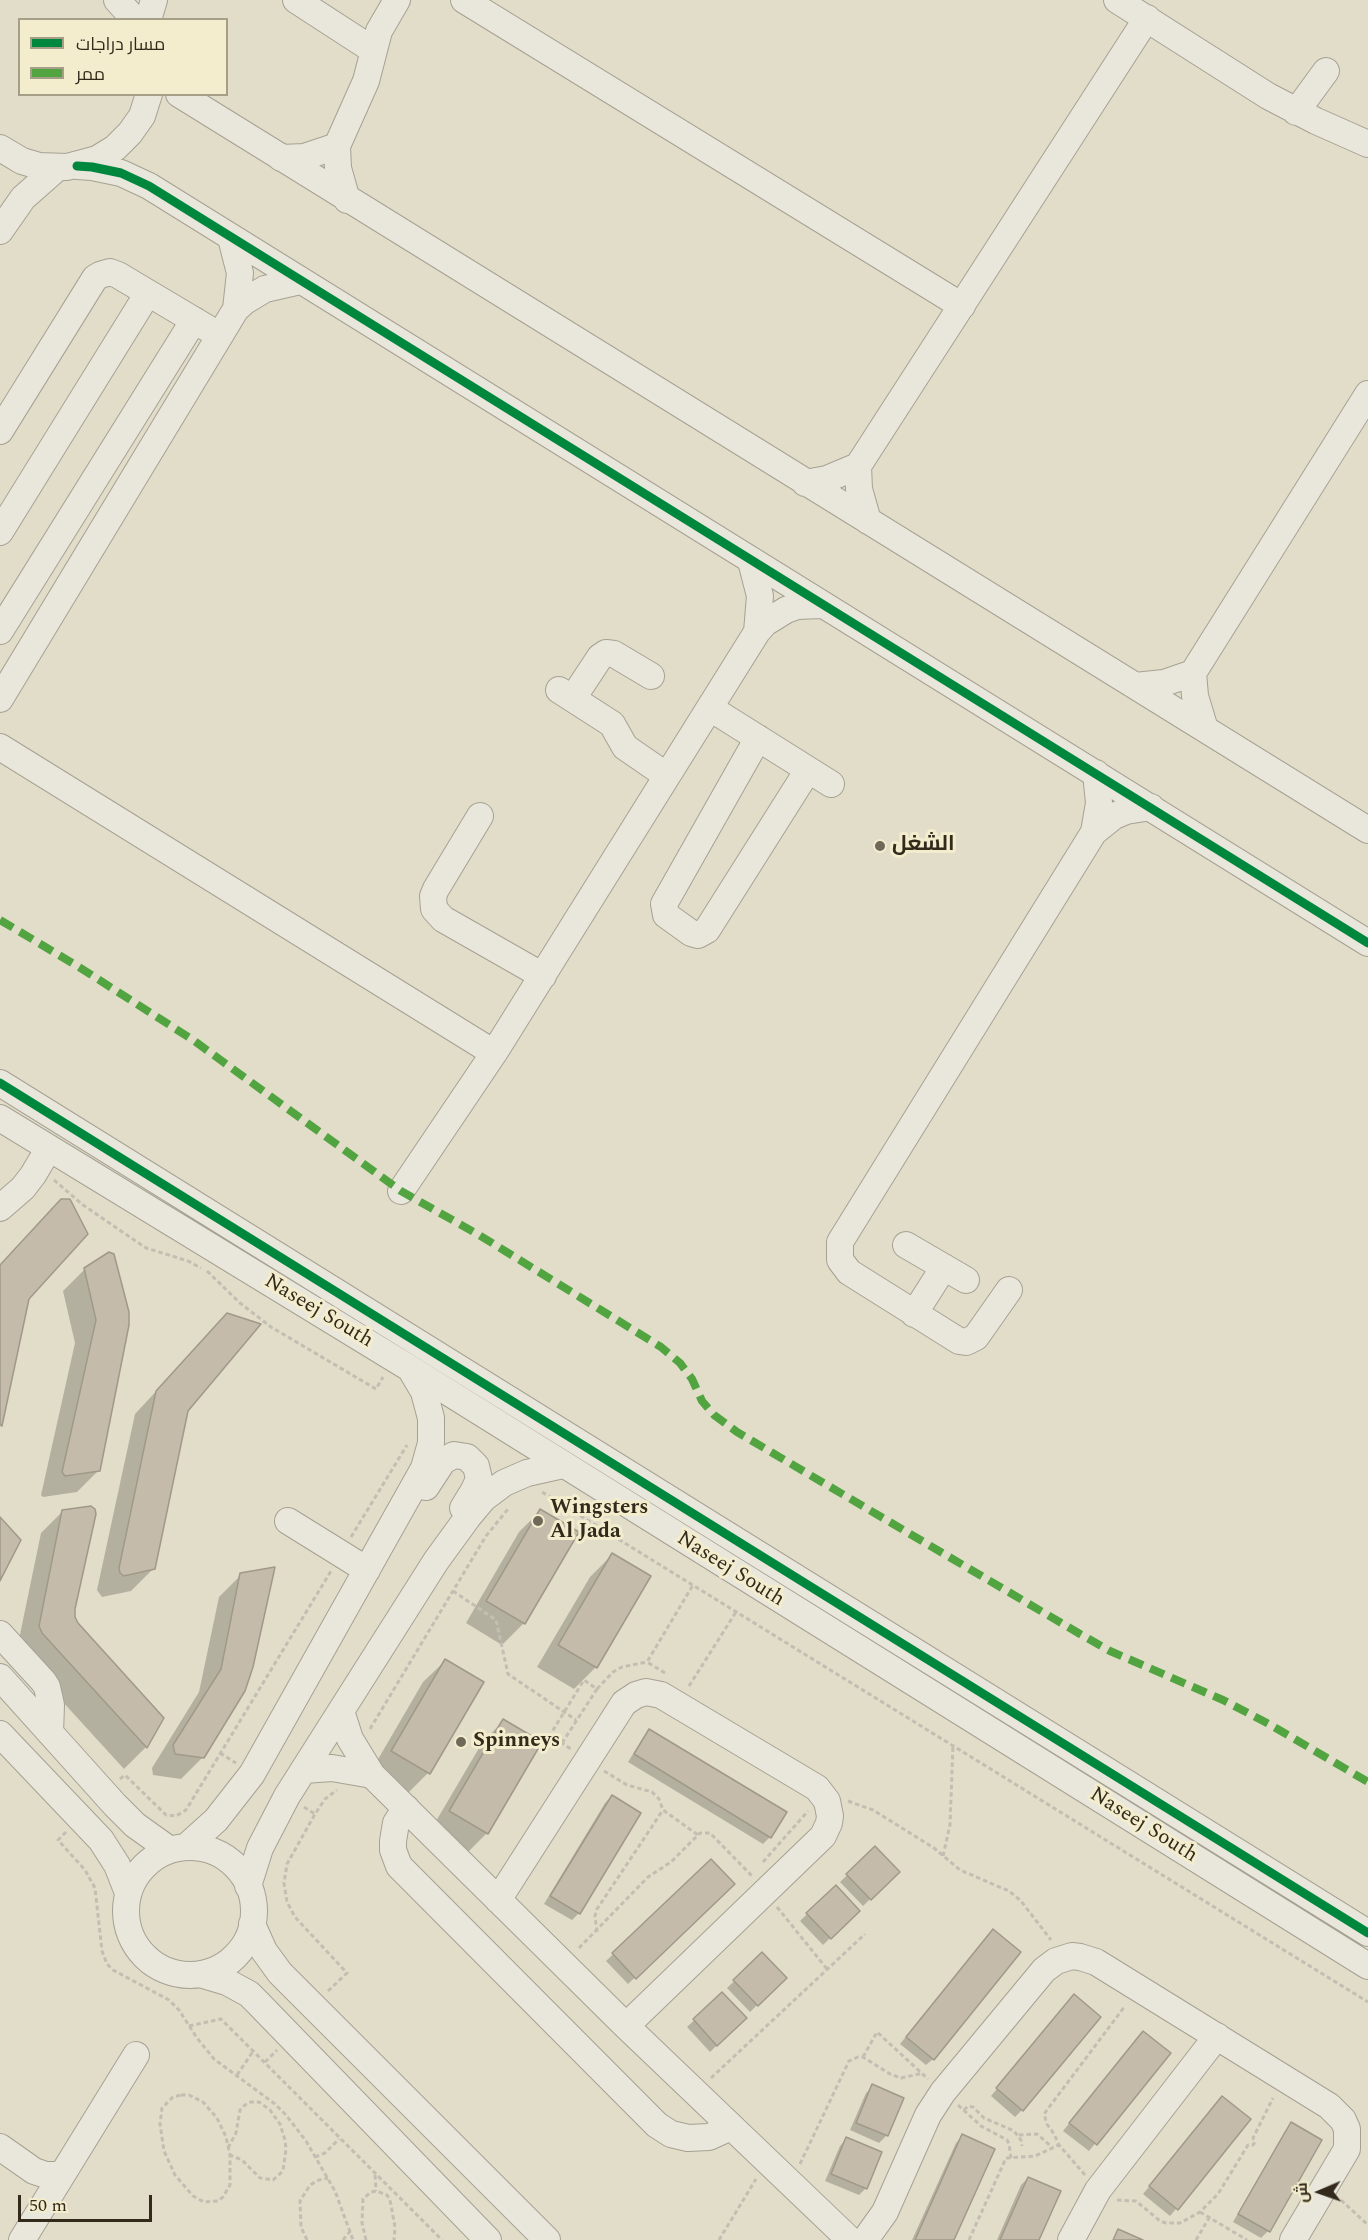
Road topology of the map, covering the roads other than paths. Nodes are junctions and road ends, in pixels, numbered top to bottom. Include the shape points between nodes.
1 (117, 0) edge
2 (154, 0) edge
3 (296, 0) edge
4 (397, 0) edge
5 (464, 0) edge
6 (1117, 0) edge
7 (329, 9) edge
8 (133, 18) edge
9 (149, 18) edge
10 (1147, 18) junction
11 (373, 50) junction
12 (1326, 71) dead end
13 (148, 96) edge
14 (181, 96) edge
15 (1296, 112) junction
16 (1368, 144) edge
17 (337, 146) junction
18 (0, 148) edge
19 (281, 158) junction
20 (67, 167) junction
21 (347, 200) junction
22 (0, 231) edge
23 (231, 238) junction
24 (300, 281) junction
25 (148, 293) junction
26 (962, 306) junction
27 (236, 309) junction
28 (194, 320) junction
29 (220, 336) junction
30 (1368, 394) edge
31 (0, 431) edge
32 (858, 466) junction
33 (805, 483) junction
34 (868, 521) junction
35 (0, 532) edge
36 (751, 561) junction
37 (821, 604) junction
38 (0, 631) edge
39 (757, 632) junction
40 (1192, 673) junction
41 (651, 676) dead end
42 (1135, 686) junction
43 (0, 699) edge
44 (710, 708) junction
45 (1204, 729) junction
46 (758, 738) junction
47 (0, 747) edge
48 (808, 770) junction
49 (1096, 773) junction
50 (667, 776) junction
51 (831, 784) dead end
52 (1151, 807) junction
53 (480, 816) dead end
54 (1368, 830) edge
55 (1094, 832) junction
56 (1368, 943) edge
57 (543, 976) junction
58 (494, 1053) junction
59 (0, 1083) edge
60 (0, 1118) edge
61 (39, 1151) junction
62 (401, 1191) dead end
63 (0, 1195) edge
64 (0, 1208) edge
65 (906, 1245) dead end
66 (1010, 1290) dead end
67 (914, 1314) junction
68 (399, 1370) junction
69 (563, 1465) junction
70 (286, 1525) dead end
71 (391, 1527) junction
72 (452, 1539) junction
73 (364, 1575) junction
74 (0, 1634) edge
75 (0, 1677) edge
76 (341, 1711) junction
77 (50, 1733) junction
78 (0, 1734) edge
79 (304, 1770) junction
80 (372, 1775) junction
81 (413, 1815) junction
82 (178, 1848) junction
83 (439, 1885) dead end
84 (248, 1886) junction
85 (128, 1893) junction
86 (498, 1900) junction
87 (252, 1924) junction
88 (1368, 1933) edge
89 (1368, 1966) edge
90 (200, 1974) junction
91 (626, 2026) junction
92 (1217, 2037) junction
93 (136, 2055) dead end
94 (653, 2097) dead end
95 (723, 2119) junction
96 (0, 2147) edge
97 (62, 2175) junction
98 (22, 2240) edge
99 (488, 2240) edge
100 (547, 2240) edge
101 (850, 2240) edge
102 (865, 2240) edge
103 (1071, 2240) edge
104 (1293, 2240) edge

1 - 8 street
2 - 9 street
3 - 7 street
4 - 11 street
5 - 26 street
6 - 10 street
7 - 11 street
10 - 15 street
10 - 26 street
11 - 17 street via 366,81
12 - 15 street
13 - 20 street via 142,116 115,148 97,159
14 - 19 street
15 - 16 street
17 - 19 street via 316,154
17 - 21 street via 338,168
18 - 20 street via 39,166
19 - 21 street
20 - 22 street via 23,198
20 - 23 street via 107,169 135,179
21 - 33 street
23 - 24 street
23 - 27 street via 240,273
24 - 27 street via 265,289
24 - 36 street
25 - 28 street
25 - 31 street via 114,273 105,272 95,278
25 - 35 street
26 - 32 street
27 - 29 street
28 - 29 street
28 - 38 street
29 - 43 street
30 - 40 street
32 - 33 street
32 - 34 street via 859,489
33 - 34 street
34 - 42 street
36 - 37 street
36 - 39 street via 760,596
37 - 39 street via 786,610
37 - 49 street
39 - 44 street
40 - 42 street via 1164,684
40 - 45 street
41 - 50 street via 606,653 566,694 612,724 624,747
42 - 45 street
44 - 46 street
44 - 50 street
45 - 54 street
46 - 48 street
46 - 48 street via 664,904 666,915 691,933 698,935 707,930
47 - 58 street
48 - 51 street
49 - 52 street
49 - 55 street via 1099,803
50 - 57 street
52 - 55 street via 1114,816
52 - 56 street
53 - 57 street via 433,896 434,909 444,919
55 - 67 street via 840,1242 840,1260 849,1272
57 - 58 street
58 - 62 street
59 - 88 street
60 - 61 street, Naseej South
61 - 63 street
61 - 64 street via 23,1188
61 - 68 street, Naseej South
65 - 67 street via 955,1274
66 - 67 street via 976,1337 966,1342
68 - 69 street, Naseej South
68 - 71 street via 418,1380 429,1405 431,1443 424,1468
69 - 72 street via 527,1473 493,1490
69 - 89 street, Naseej South
70 - 73 street
71 - 72 street via 410,1510 443,1461 461,1455 472,1461 479,1479 458,1518
71 - 73 street
72 - 76 street
73 - 82 street via 252,1774 216,1821
74 - 77 street via 44,1681 50,1696
75 - 77 street
76 - 79 street
76 - 80 street via 356,1751
77 - 82 street via 135,1825
78 - 85 street via 110,1852
79 - 80 street via 339,1769
79 - 84 street via 268,1830
80 - 81 street
81 - 83 street via 409,1854
81 - 86 street
81 - 95 street via 396,1823 393,1850 399,1866 657,2125 671,2134 694,2138 717,2134
82 - 84 street via 208,1849 228,1859
82 - 85 street via 156,1856 144,1866
84 - 87 street
85 - 90 street via 127,1925 142,1954 168,1971
86 - 91 street
86 - 91 street via 624,1703 636,1695 654,1693 668,1698 817,1788 829,1808 829,1823 823,1836
87 - 90 street via 239,1951 228,1962
87 - 100 street via 280,1973
90 - 99 street via 227,1982 254,1998
91 - 95 street
92 - 102 street via 1088,1958 1072,1956 1050,1965 936,2102 885,2212
92 - 103 street via 1098,2190
92 - 104 street via 1329,2106 1347,2129 1343,2158
93 - 97 street
94 - 95 street via 684,2124
95 - 101 street
96 - 97 street via 34,2171
97 - 98 street

